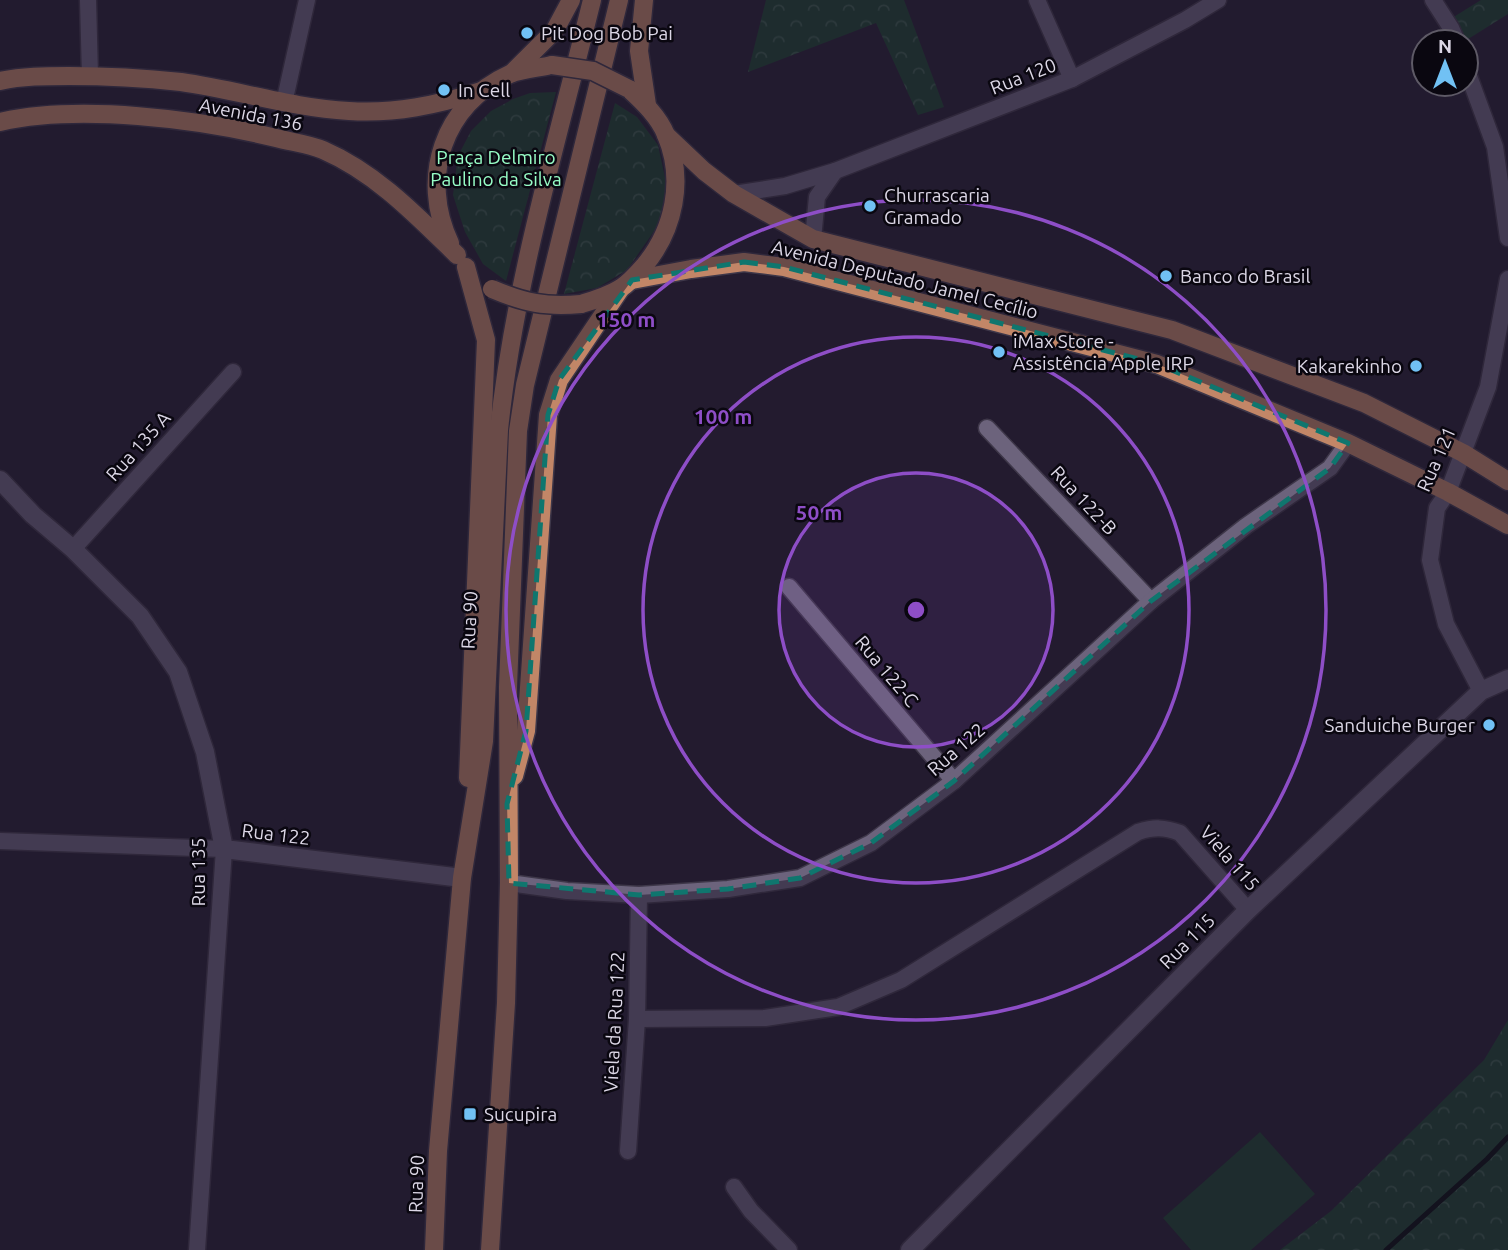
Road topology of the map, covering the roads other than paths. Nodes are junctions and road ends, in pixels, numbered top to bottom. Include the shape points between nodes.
1 (88, 0) edge
2 (307, 0) edge
3 (571, 0) edge
4 (592, 0) edge
5 (619, 0) edge
6 (644, 0) edge
7 (1037, 0) edge
8 (1218, 0) edge
9 (1433, 0) edge
10 (1451, 28) edge
11 (511, 74) junction
12 (90, 76) junction
13 (1072, 79) junction
14 (0, 81) edge
15 (481, 92) junction
16 (1477, 98) edge
17 (284, 103) junction
18 (647, 105) junction
19 (0, 122) edge
20 (666, 135) junction
21 (835, 171) junction
22 (734, 194) junction
23 (813, 239) junction
24 (1508, 239) edge
25 (461, 261) junction
26 (1508, 279) edge
27 (626, 284) junction
28 (233, 372) dead end
29 (987, 428) dead end
30 (1348, 443) junction
31 (1463, 453) junction
32 (0, 480) edge
33 (1508, 481) edge
34 (1448, 492) junction
35 (0, 499) edge
36 (33, 515) junction
37 (1508, 525) edge
38 (73, 549) junction
39 (789, 587) dead end
40 (1151, 601) junction
41 (1508, 679) edge
42 (1480, 691) junction
43 (954, 781) junction
44 (507, 803) junction
45 (0, 841) edge
46 (224, 849) junction
47 (465, 849) junction
48 (463, 878) junction
49 (509, 883) junction
50 (639, 895) junction
51 (1248, 910) junction
52 (637, 1019) junction
53 (628, 1151) dead end
54 (734, 1187) dead end
55 (197, 1250) edge
56 (434, 1250) edge
57 (490, 1250) edge
58 (789, 1250) edge
59 (910, 1250) edge

1 - 12 street
2 - 17 street
3 - 11 main road via 555,30
4 - 47 main road, Rua 90 via 516,311 503,387 484,741
5 - 44 main road via 520,419
6 - 18 main road via 639,51
7 - 13 street
8 - 13 street, Rua 120
9 - 10 street
11 - 15 main road
11 - 18 main road, bridge via 552,65 593,71 629,89
12 - 14 main road, Avenida 136
12 - 17 main road, Avenida 136 via 182,82
13 - 21 street, Rua 120
15 - 17 main road, Avenida 136 via 439,105 398,110 351,111
15 - 25 main road via 456,118 440,151 435,187 441,223
16 - 24 street via 1495,147
18 - 20 main road
19 - 25 main road, Avenida 136 via 79,114 161,120 248,132 321,149 365,173 402,201
20 - 22 main road, Avenida Deputado Jamel Cecílio
20 - 27 main road via 675,173 674,212 658,248
21 - 22 street, Rua 120 via 785,187
21 - 23 street via 817,197
22 - 23 main road, Avenida Deputado Jamel Cecílio
23 - 31 main road, Avenida Deputado Jamel Cecílio via 1172,330 1364,403
25 - 27 main road, bridge via 492,289 540,305 581,304
25 - 47 main road via 486,340
26 - 31 street, Rua 121 via 1488,387
27 - 30 main road, Avenida Deputado Jamel Cecílio via 744,262 784,267 1157,364
27 - 44 main road via 559,380 548,415 526,731
28 - 38 street, Rua 135 A
29 - 40 street, Rua 122-B
30 - 34 main road, Avenida Deputado Jamel Cecílio
30 - 40 street, Rua 122 via 1330,468 1246,526
31 - 33 main road, Avenida Deputado Jamel Cecílio
31 - 34 street, Rua 121
32 - 36 street, Rua 135
34 - 37 main road, Avenida Deputado Jamel Cecílio
34 - 42 street, Rua 121 via 1437,508 1430,560 1446,624
35 - 36 street, Rua 135
36 - 38 street, Rua 135
38 - 46 street, Rua 135 via 140,617 178,673 205,752
39 - 43 street, Rua 122-C
40 - 43 street, Rua 122
41 - 42 street, Rua 115
42 - 51 street, Rua 115
43 - 50 street, Rua 122 via 871,844 800,878
44 - 49 main road
45 - 46 street, Rua 122
46 - 48 street, Rua 122
46 - 55 street, Rua 135
47 - 48 main road, Rua 90
48 - 56 main road, Rua 90 via 438,1151
49 - 50 street, Rua 122
49 - 57 main road
50 - 52 street, Viela da Rua 122
51 - 52 street, Viela 115 via 1180,833 1153,827 901,980 838,1007 765,1018
51 - 59 street, Rua 115
52 - 53 street, Viela da Rua 122
54 - 58 street

